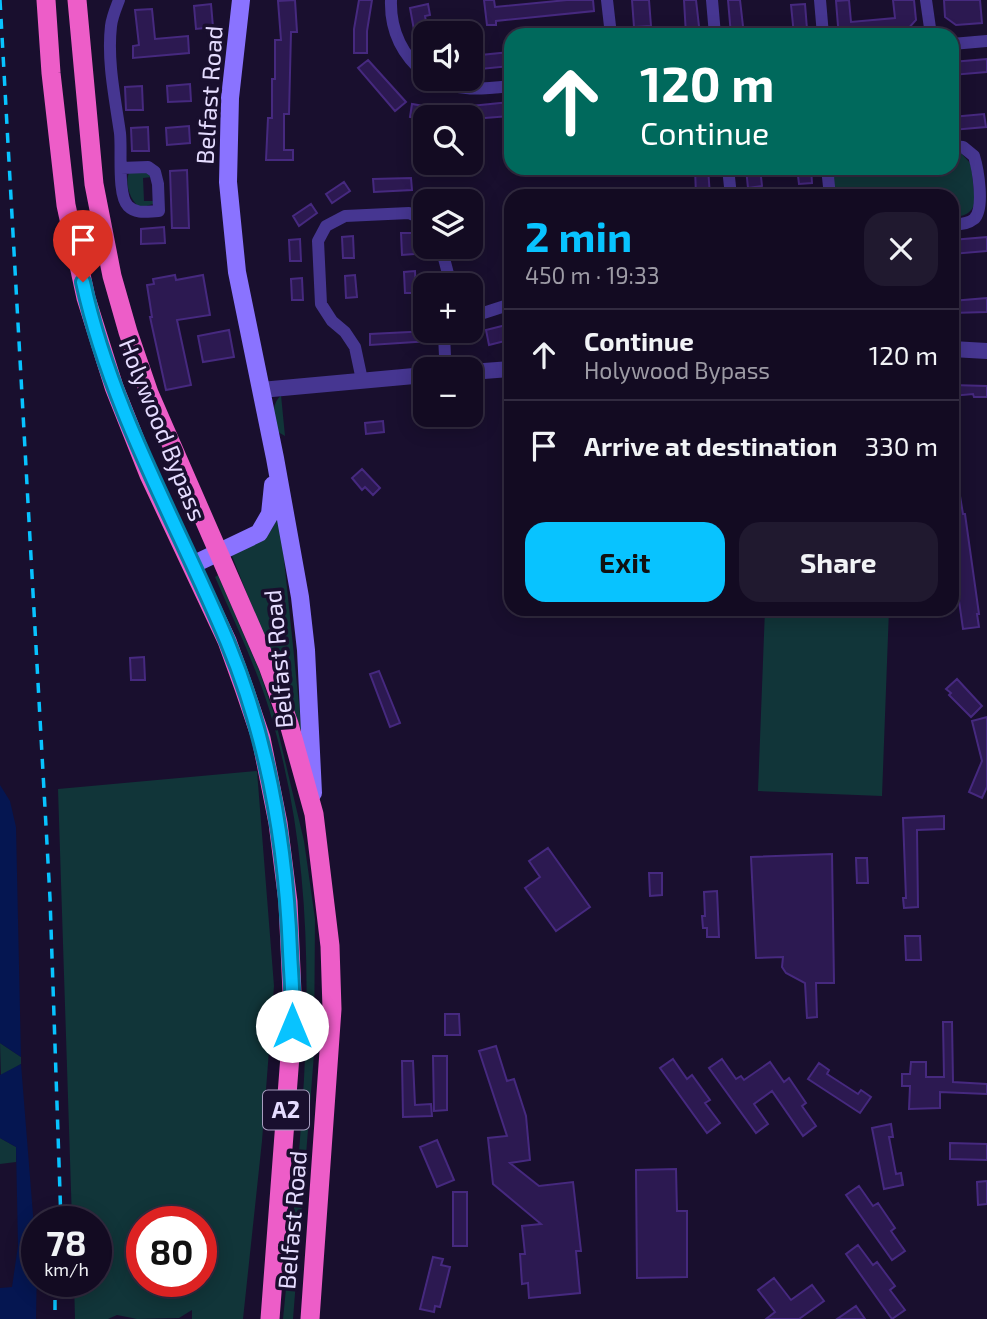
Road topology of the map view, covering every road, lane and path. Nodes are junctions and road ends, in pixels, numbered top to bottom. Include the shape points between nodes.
1 (46, 0) edge
2 (77, 0) edge
3 (119, 0) edge
4 (241, 0) edge
5 (391, 0) edge
6 (607, 0) edge
7 (712, 0) edge
8 (820, 0) edge
9 (926, 0) edge
10 (610, 28) edge
11 (714, 28) edge
12 (822, 28) edge
13 (929, 28) edge
14 (987, 41) edge
15 (959, 43) edge
16 (413, 62) edge
17 (504, 86) edge
18 (483, 88) edge
19 (959, 147) edge
20 (121, 168) dead end
21 (413, 214) edge
22 (959, 224) edge
23 (504, 306) edge
24 (483, 313) edge
25 (444, 343) edge
26 (959, 349) edge
27 (987, 351) edge
28 (445, 356) dead end
29 (504, 370) edge
30 (483, 371) edge
31 (413, 376) edge
32 (362, 380) junction
33 (261, 390) junction
34 (275, 457) junction
35 (218, 552) junction
36 (192, 565) junction
37 (314, 814) junction
38 (278, 823) joint
39 (270, 1319) edge
40 (310, 1319) edge

1 - 36 highway, Holywood Bypass / A2 via 66,205 86,298 114,387
2 - 35 highway, Holywood Bypass / A2 via 94,184 112,276 149,393
3 - 20 street via 111,26 111,55
4 - 33 main road, Belfast Road via 230,99 228,182 237,272
5 - 16 street via 396,36
6 - 10 street
7 - 11 street
8 - 12 street
9 - 13 street
14 - 15 street
17 - 18 street
19 - 22 street via 974,156 980,204 972,221
21 - 32 street via 345,216 332,221 318,241 321,304 355,347
23 - 24 street
25 - 28 street
26 - 27 street
29 - 30 street
31 - 32 street
32 - 33 street
33 - 34 main road, Belfast Road
34 - 35 main road via 270,514 264,527
34 - 37 main road, Belfast Road via 306,650
35 - 36 main road
35 - 37 highway, Holywood Bypass / A2 via 268,666
36 - 38 highway, Holywood Bypass / A2 via 227,641 261,738
37 - 40 highway, Belfast Road / A2 via 330,946 332,1009
38 - 39 highway, Belfast Road / A2 via 288,902 293,1016

